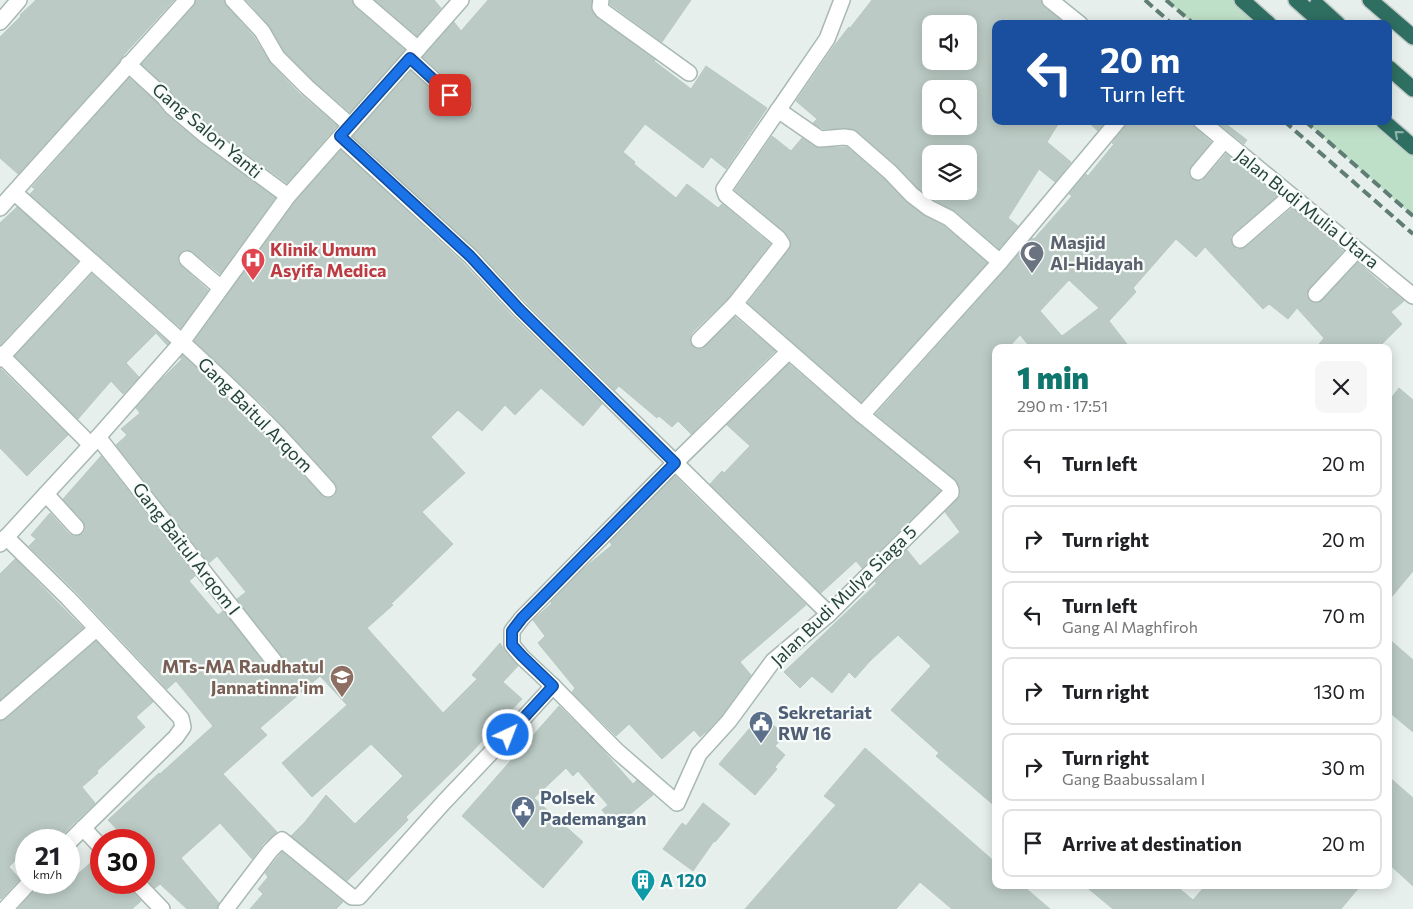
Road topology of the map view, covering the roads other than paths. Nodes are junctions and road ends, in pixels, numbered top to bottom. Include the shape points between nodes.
1 (187, 0) edge
2 (233, 0) edge
3 (361, 0) edge
4 (461, 0) edge
5 (601, 0) edge
6 (842, 0) edge
7 (1050, 0) edge
8 (1242, 0) edge
9 (1296, 0) edge
10 (1311, 0) edge
11 (1370, 0) edge
12 (10, 3) edge
13 (1075, 20) edge
14 (1265, 20) edge
15 (1318, 20) edge
16 (1334, 20) edge
17 (0, 22) edge
18 (1413, 37) edge
19 (414, 53) junction
20 (128, 64) junction
21 (1392, 71) edge
22 (689, 74) dead end
23 (1392, 84) edge
24 (1413, 89) edge
25 (1413, 102) edge
26 (464, 107) dead end
27 (778, 110) junction
28 (1115, 125) edge
29 (1206, 125) edge
30 (1387, 125) edge
31 (345, 131) junction
32 (1224, 140) junction
33 (1413, 148) edge
34 (1198, 172) dead end
35 (15, 192) junction
36 (288, 196) junction
37 (1291, 196) junction
38 (0, 208) edge
39 (1240, 240) dead end
40 (1357, 250) junction
41 (187, 259) dead end
42 (91, 261) junction
43 (1000, 262) junction
44 (222, 288) junction
45 (1316, 294) dead end
46 (1413, 296) edge
47 (735, 304) junction
48 (700, 340) dead end
49 (182, 342) junction
50 (790, 352) junction
51 (1, 356) edge
52 (862, 415) junction
53 (95, 441) junction
54 (675, 463) junction
55 (328, 489) dead end
56 (46, 494) junction
57 (76, 527) dead end
58 (2, 540) edge
59 (829, 614) junction
60 (96, 629) junction
61 (274, 661) dead end
62 (553, 686) junction
63 (0, 712) edge
64 (82, 828) joint
65 (90, 836) edge
66 (19, 894) edge
67 (148, 894) edge
68 (5, 909) edge
69 (162, 909) edge
70 (226, 909) edge

1 - 20 street
2 - 31 street via 262,32 277,57
3 - 19 street
4 - 19 street
5 - 22 street via 600,7 604,11
6 - 27 street via 827,39
7 - 13 street
8 - 14 highway
9 - 15 highway
10 - 16 highway
11 - 18 highway
12 - 17 street
19 - 26 street
19 - 31 street
20 - 35 street
20 - 36 street, Gang Salon Yanti via 205,135
21 - 24 highway
23 - 25 highway
27 - 43 street via 820,139 851,138 912,195 949,218
27 - 47 street via 724,188 726,195 782,244
28 - 43 street
29 - 32 street, Jalan Budi Mulia Utara
33 -> 30 highway
31 - 36 street
31 - 54 street
32 - 34 street
32 - 37 street, Jalan Budi Mulia Utara
35 - 38 street
35 - 42 street, Gang Baitul Arqom
36 - 44 street
37 - 39 street
37 - 40 street, Jalan Budi Mulia Utara
40 - 45 street
40 - 46 street, Jalan Budi Mulia Utara
41 - 44 street
42 - 49 street, Gang Baitul Arqom
42 - 51 street
43 - 52 street
44 - 49 street
47 - 48 street
47 - 50 street
49 - 53 street
49 - 55 street, Gang Baitul Arqom via 259,415
50 - 52 street
50 - 54 street
51 - 53 street, Gang Baitul Arqom I
52 - 59 street, Jalan Budi Mulya Siaga 5 via 951,490
53 - 56 street
53 - 61 street, Gang Baitul Arqom I
54 - 59 street
54 - 62 street via 512,631 512,645
56 - 57 street
56 - 58 street
58 - 60 street via 68,598
59 - 62 street, Jalan Budi Mulya Siaga 5 via 773,662 729,721 699,754 677,803 617,751
60 - 63 street
60 - 64 street via 181,718 183,727
62 - 70 street via 359,897 352,896 282,840
64 - 65 street
66 - 68 street
67 - 69 street

